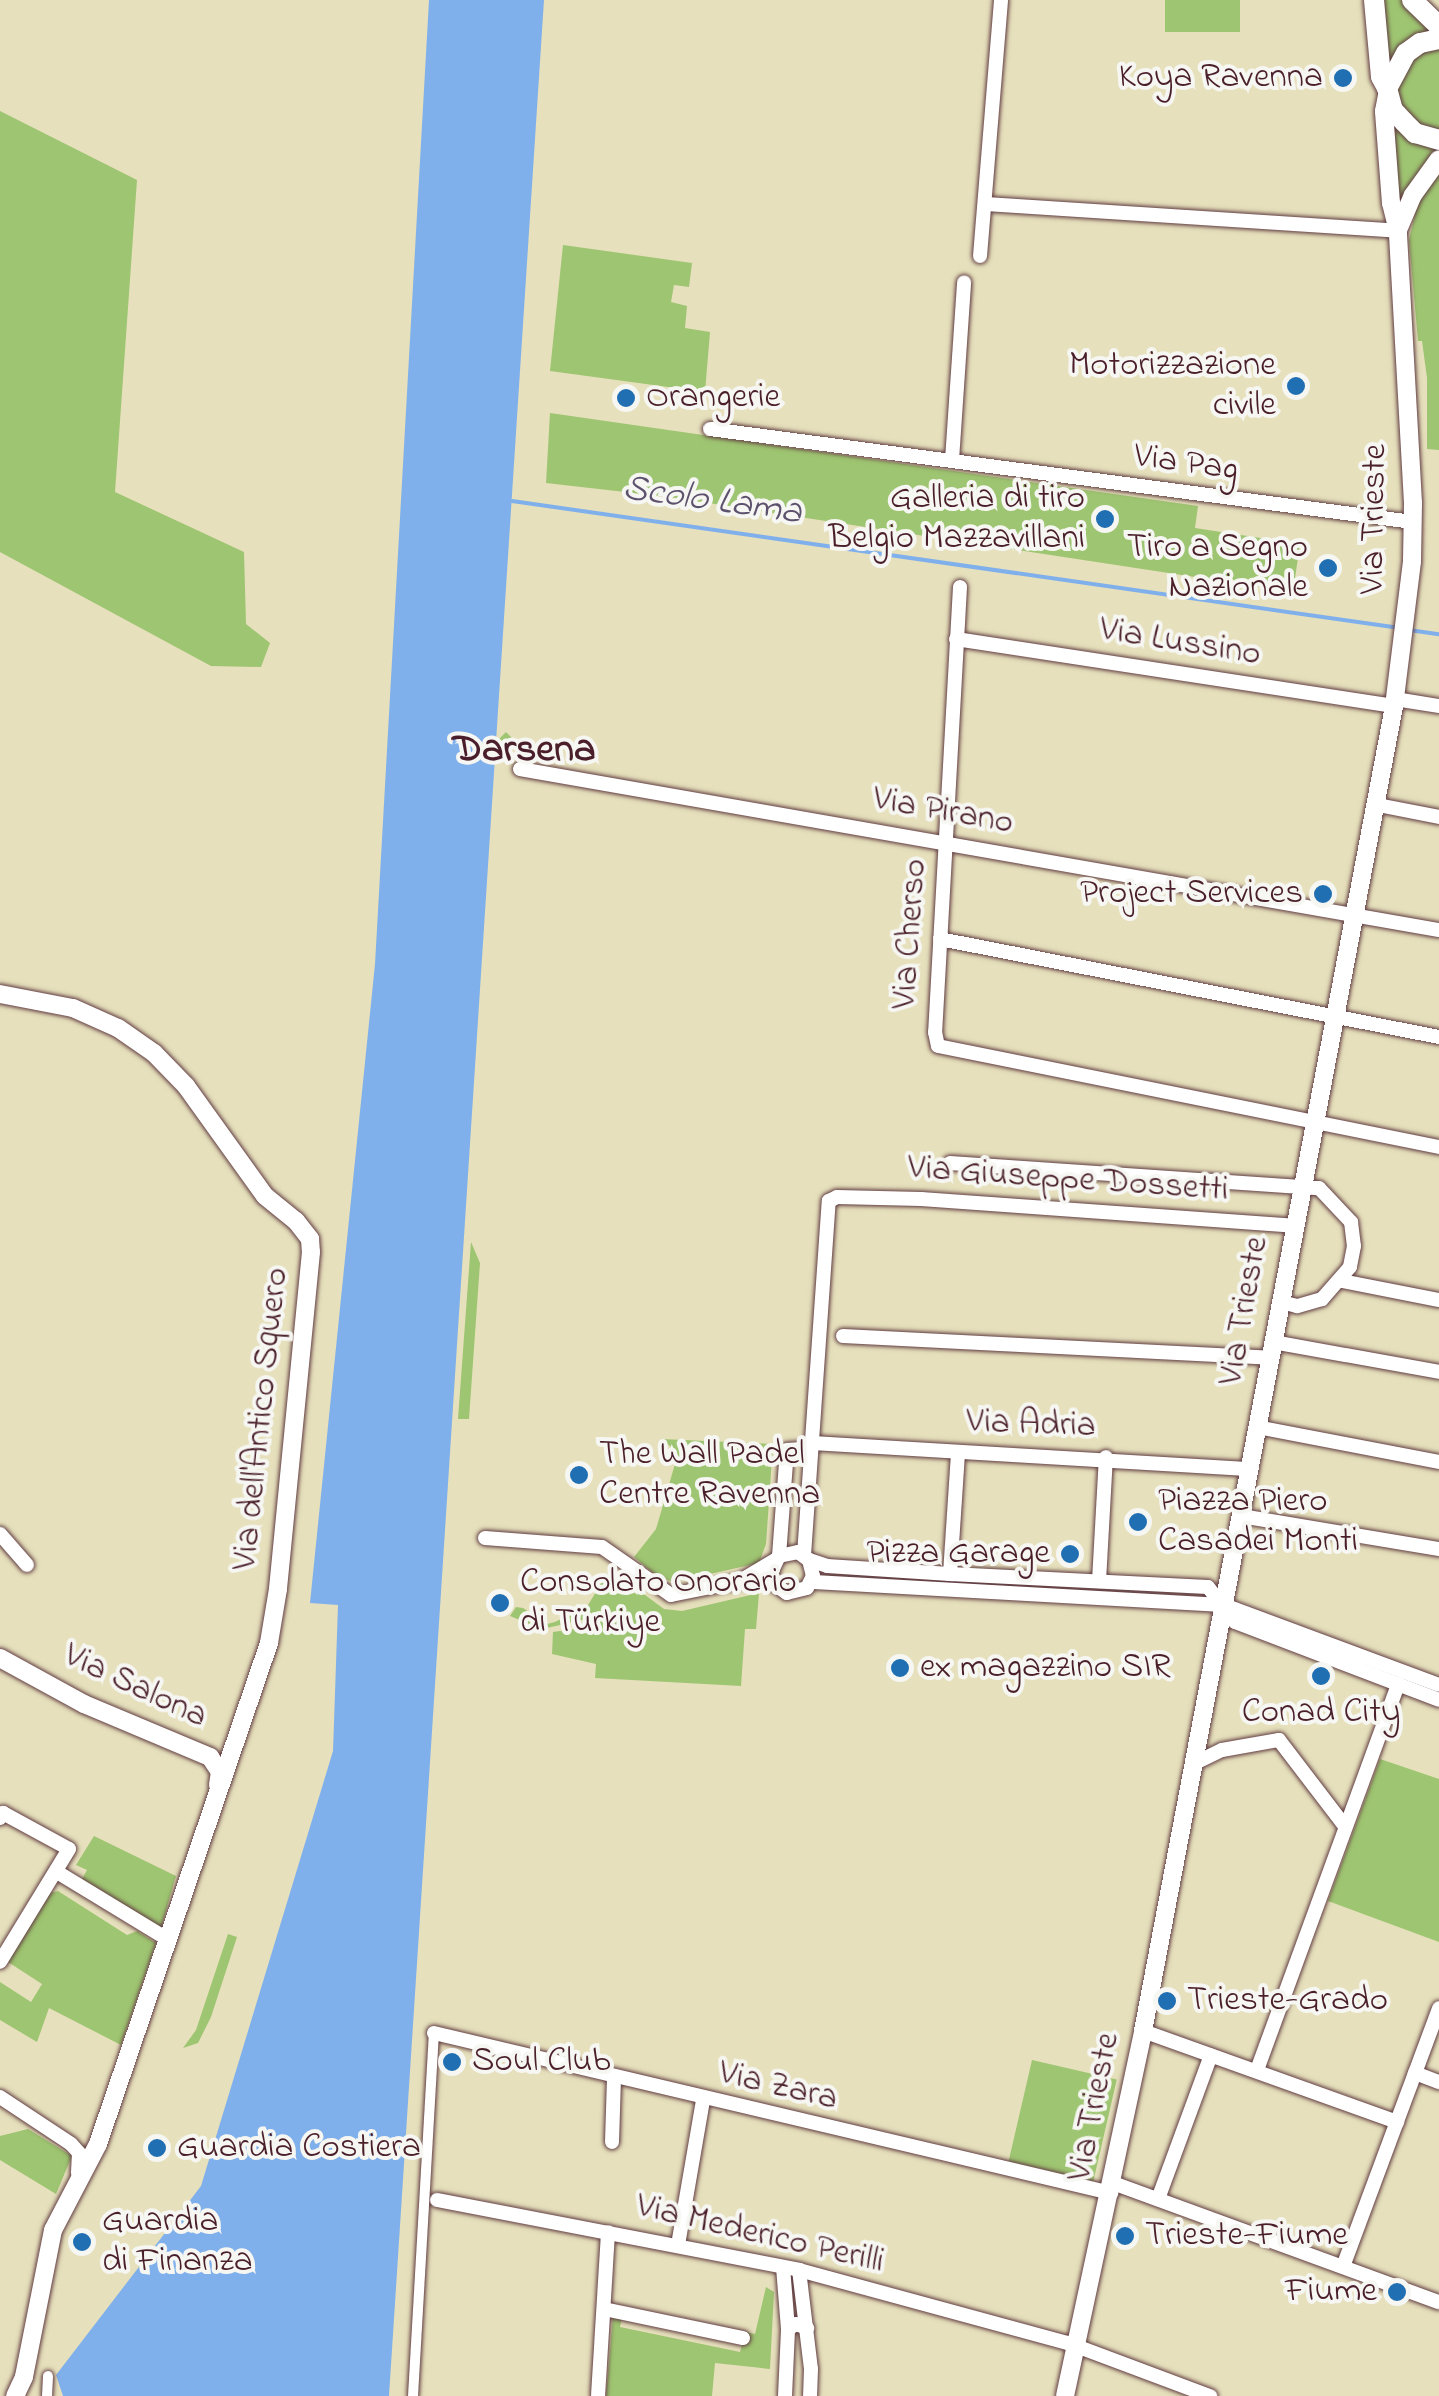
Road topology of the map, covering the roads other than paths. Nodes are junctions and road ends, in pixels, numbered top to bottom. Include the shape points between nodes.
1 (1002, 0) edge
2 (1374, 0) edge
3 (1412, 0) edge
4 (1439, 26) edge
5 (1439, 39) edge
6 (1387, 92) junction
7 (1439, 140) edge
8 (1439, 159) edge
9 (986, 204) junction
10 (1398, 230) junction
11 (980, 256) dead end
12 (964, 282) dead end
13 (710, 429) dead end
14 (952, 460) junction
15 (1413, 522) junction
16 (960, 586) dead end
17 (956, 640) junction
18 (1395, 703) junction
19 (1439, 706) edge
20 (520, 769) dead end
21 (1378, 805) junction
22 (1439, 817) edge
23 (947, 842) junction
24 (1357, 916) junction
25 (1439, 930) edge
26 (940, 939) junction
27 (0, 994) edge
28 (1336, 1019) junction
29 (1439, 1037) edge
30 (1316, 1125) junction
31 (1439, 1148) edge
32 (950, 1163) dead end
33 (1300, 1186) junction
34 (1294, 1226) junction
35 (1342, 1281) junction
36 (1439, 1300) edge
37 (1281, 1302) junction
38 (843, 1336) dead end
39 (1271, 1350) junction
40 (1439, 1372) edge
41 (1257, 1427) junction
42 (811, 1443) junction
43 (958, 1453) junction
44 (1106, 1458) junction
45 (1439, 1462) edge
46 (1248, 1469) junction
47 (1240, 1516) junction
48 (485, 1538) dead end
49 (3, 1543) edge
50 (1439, 1549) edge
51 (807, 1557) junction
52 (777, 1558) junction
53 (28, 1565) dead end
54 (950, 1574) junction
55 (1099, 1581) junction
56 (740, 1582) junction
57 (812, 1582) junction
58 (775, 1586) junction
59 (1224, 1604) junction
60 (0, 1658) edge
61 (1398, 1684) junction
62 (1439, 1685) edge
63 (1439, 1700) edge
64 (1193, 1764) junction
65 (217, 1790) junction
66 (0, 1818) edge
67 (1344, 1825) junction
68 (57, 1872) junction
69 (167, 1938) junction
70 (0, 1962) edge
71 (1439, 2008) edge
72 (1143, 2031) junction
73 (434, 2033) joint
74 (1211, 2054) junction
75 (1257, 2070) junction
76 (1415, 2073) junction
77 (614, 2078) junction
78 (1439, 2082) edge
79 (0, 2096) edge
80 (703, 2100) junction
81 (1397, 2122) junction
82 (612, 2142) dead end
83 (74, 2188) junction
84 (1112, 2188) junction
85 (431, 2199) junction
86 (1158, 2199) junction
87 (608, 2232) junction
88 (678, 2246) junction
89 (1344, 2264) junction
90 (791, 2268) junction
91 (1439, 2302) edge
92 (604, 2309) junction
93 (807, 2328) junction
94 (788, 2330) junction
95 (743, 2338) dead end
96 (1078, 2346) junction
97 (24, 2376) junction
98 (48, 2376) dead end
99 (14, 2396) edge
100 (26, 2396) edge
101 (47, 2396) edge
102 (413, 2396) edge
103 (598, 2396) edge
104 (785, 2396) edge
105 (810, 2396) edge
106 (1065, 2396) edge
107 (1210, 2396) edge

1 - 9 street
2 - 6 main road, Via Trieste
3 - 4 main road
5 - 6 main road via 1406,53
6 - 7 main road via 1415,134
6 - 10 street, Via Trieste
8 - 10 street, Via Trieste
9 - 10 street
9 - 11 street
10 - 15 street, Via Trieste
12 - 14 street
13 - 14 street, Via Pag
14 - 15 street, Via Pag
15 - 18 street, Via Trieste
16 - 17 street, Via Cherso
17 - 18 street, Via Lussino
17 - 23 street, Via Cherso
18 - 19 street, Via Lussino
18 - 21 street, Via Trieste
20 - 23 street, Via Pirano
21 - 22 street
21 - 24 street, Via Trieste
23 - 24 street, Via Pirano
23 - 26 street, Via Cherso
24 - 25 street, Via Pirano
24 - 28 street, Via Trieste
26 - 28 street
26 - 30 street, Via Cherso via 938,1046
27 - 65 street, Via dell'Antico Squero via 74,1008 154,1053 186,1086 265,1196 310,1239 278,1590 269,1643
28 - 29 street
28 - 30 street, Via Trieste
30 - 31 street
30 - 33 street, Via Trieste
32 - 33 street
33 - 34 street, Via Trieste
33 - 35 street via 1331,1197 1351,1222 1354,1246
34 - 37 street, Via Trieste
34 - 42 street, Via Giuseppe Dossetti via 837,1196 829,1201
35 - 36 street
35 - 37 street via 1322,1299 1297,1306
37 - 39 street, Via Trieste
38 - 39 street
39 - 40 street
39 - 41 street, Via Trieste
41 - 45 street
41 - 46 street, Via Trieste
42 - 43 street, Via Adria
42 - 51 street
42 - 52 street via 788,1450
43 - 44 street, Via Adria
43 - 54 street
44 - 46 street, Via Adria
44 - 55 street
46 - 47 street, Via Trieste
47 - 50 street
47 - 59 street, Via Trieste
48 - 56 street via 602,1547 670,1595
49 - 53 street
51 - 52 street via 792,1552
51 - 54 street via 827,1566
51 - 57 street
52 - 56 street
52 - 58 street
54 - 55 street
55 - 59 street via 1208,1587
56 - 58 street
57 - 58 street via 794,1594
57 - 59 street
59 - 61 street via 1235,1622
59 - 62 street
59 - 64 street, Via Trieste
60 - 65 street, Via Salona via 84,1704 210,1758 220,1772
61 - 63 street
61 - 67 street
64 - 67 street via 1222,1750 1279,1740
64 - 72 street, Via Trieste
65 - 69 street, Via dell'Antico Squero
66 - 68 street via 3,1813 69,1849
67 - 75 street
68 - 69 street
68 - 70 street
69 - 83 street, Via dell'Antico Squero via 98,2144
71 - 76 street
72 - 74 street
72 - 84 street, Via Trieste
73 - 77 street, Via Zara
73 - 85 street
74 - 75 street
74 - 86 street
75 - 81 street
76 - 78 street
76 - 81 street
77 - 80 street, Via Zara
77 - 82 street
79 - 83 street via 79,2152
80 - 84 street, Via Zara
80 - 88 street
81 - 89 street
83 - 97 street, Via dell'Antico Squero via 53,2230
84 - 86 street, Via Zara
84 - 96 street, Via Trieste
85 - 87 street, Via Mederico Perilli
85 - 102 street
86 - 89 street, Via Zara
87 - 88 street, Via Mederico Perilli
87 - 92 street
88 - 90 street, Via Mederico Perilli
89 - 91 street, Via Zara
90 - 93 street
90 - 94 street
90 - 96 street, Via Mederico Perilli
92 - 95 street
92 - 103 street
93 - 94 street via 796,2324
93 - 105 street
94 - 104 street
96 - 106 street, Via Trieste
96 - 107 street, Via Mederico Perilli
97 - 99 street
97 - 100 street
98 - 101 street

